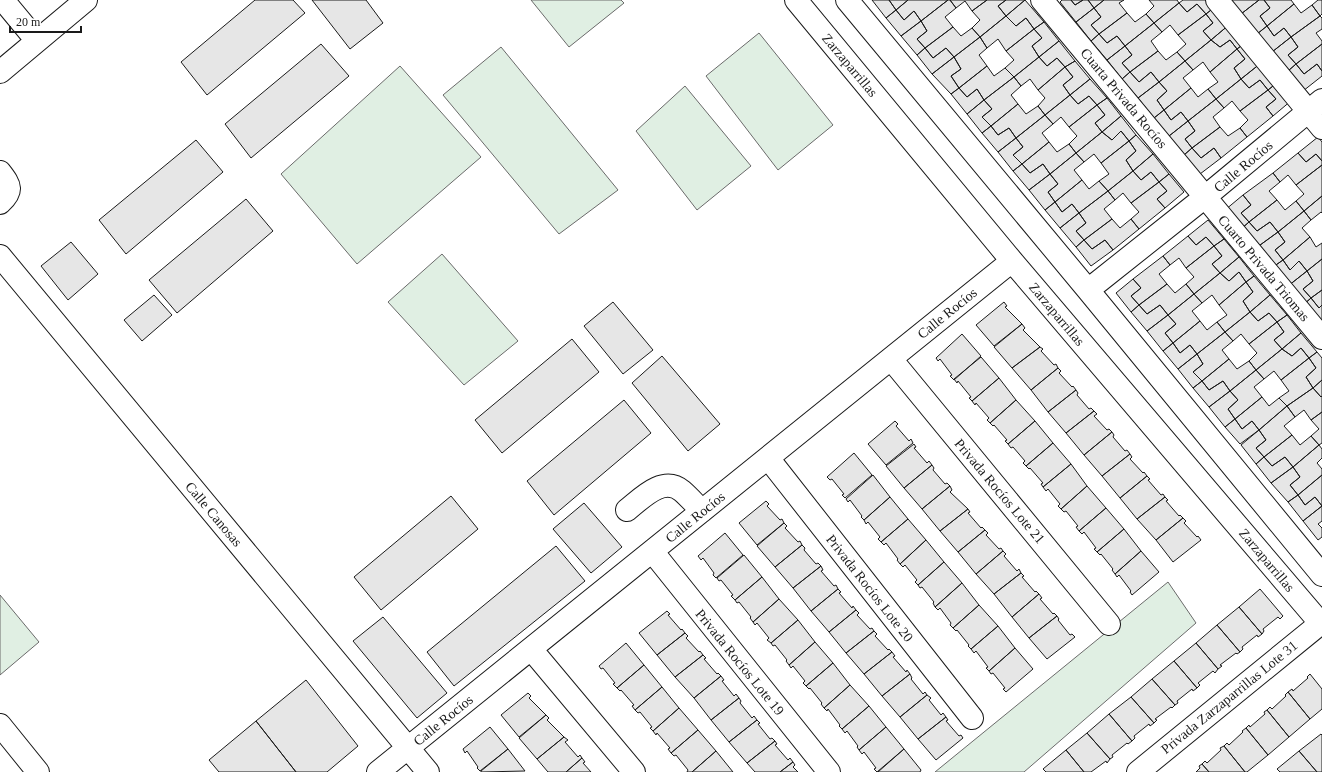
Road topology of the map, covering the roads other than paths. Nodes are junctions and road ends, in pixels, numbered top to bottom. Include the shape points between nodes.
1 (3, 0) edge
2 (86, 0) edge
3 (796, 0) edge
4 (847, 0) edge
5 (1042, 0) edge
6 (1218, 0) edge
7 (37, 42) junction
8 (0, 72) edge
9 (1315, 106) edge
10 (1322, 128) edge
11 (0, 172) edge
12 (1205, 197) junction
13 (0, 204) edge
14 (0, 256) edge
15 (1012, 262) junction
16 (1088, 290) junction
17 (1322, 338) edge
18 (891, 359) junction
19 (768, 458) junction
20 (627, 510) dead end
21 (702, 511) junction
22 (652, 551) junction
23 (1322, 576) edge
24 (1110, 624) dead end
25 (1321, 624) edge
26 (531, 649) junction
27 (972, 718) dead end
28 (0, 725) edge
29 (408, 748) junction
30 (38, 772) edge
31 (378, 772) edge
32 (428, 772) edge
33 (634, 772) edge
34 (829, 772) edge
35 (1138, 772) edge

1 - 7 street
2 - 7 street
3 - 15 street, Zarzaparrillas
4 - 16 street
5 - 12 street, Cuarta Privada Rocíos
6 - 9 street
7 - 8 street
9 - 10 street
9 - 12 street, Calle Rocíos
11 - 13 street via 8,181 10,188 8,195
12 - 16 street, Calle Rocíos
12 - 17 street, Cuarto Privada Triomas
14 - 29 street, Calle Canosas
15 - 18 street, Calle Rocíos
15 - 25 street, Zarzaparrillas
16 - 23 street
18 - 19 street, Calle Rocíos
18 - 24 street, Privada Rocíos Lote 21
19 - 21 street, Calle Rocíos
19 - 27 street, Privada Rocíos Lote 20
20 - 21 street via 654,489 668,485 681,489
21 - 22 street, Calle Rocíos
22 - 26 street, Calle Rocíos
22 - 34 street, Privada Rocíos Lote 19
25 - 35 street, Privada Zarzaparrillas Lote 31
26 - 29 street, Calle Rocíos
26 - 33 street
28 - 30 street
29 - 31 street, Calle Rocíos
29 - 32 street, Calle Canosas

